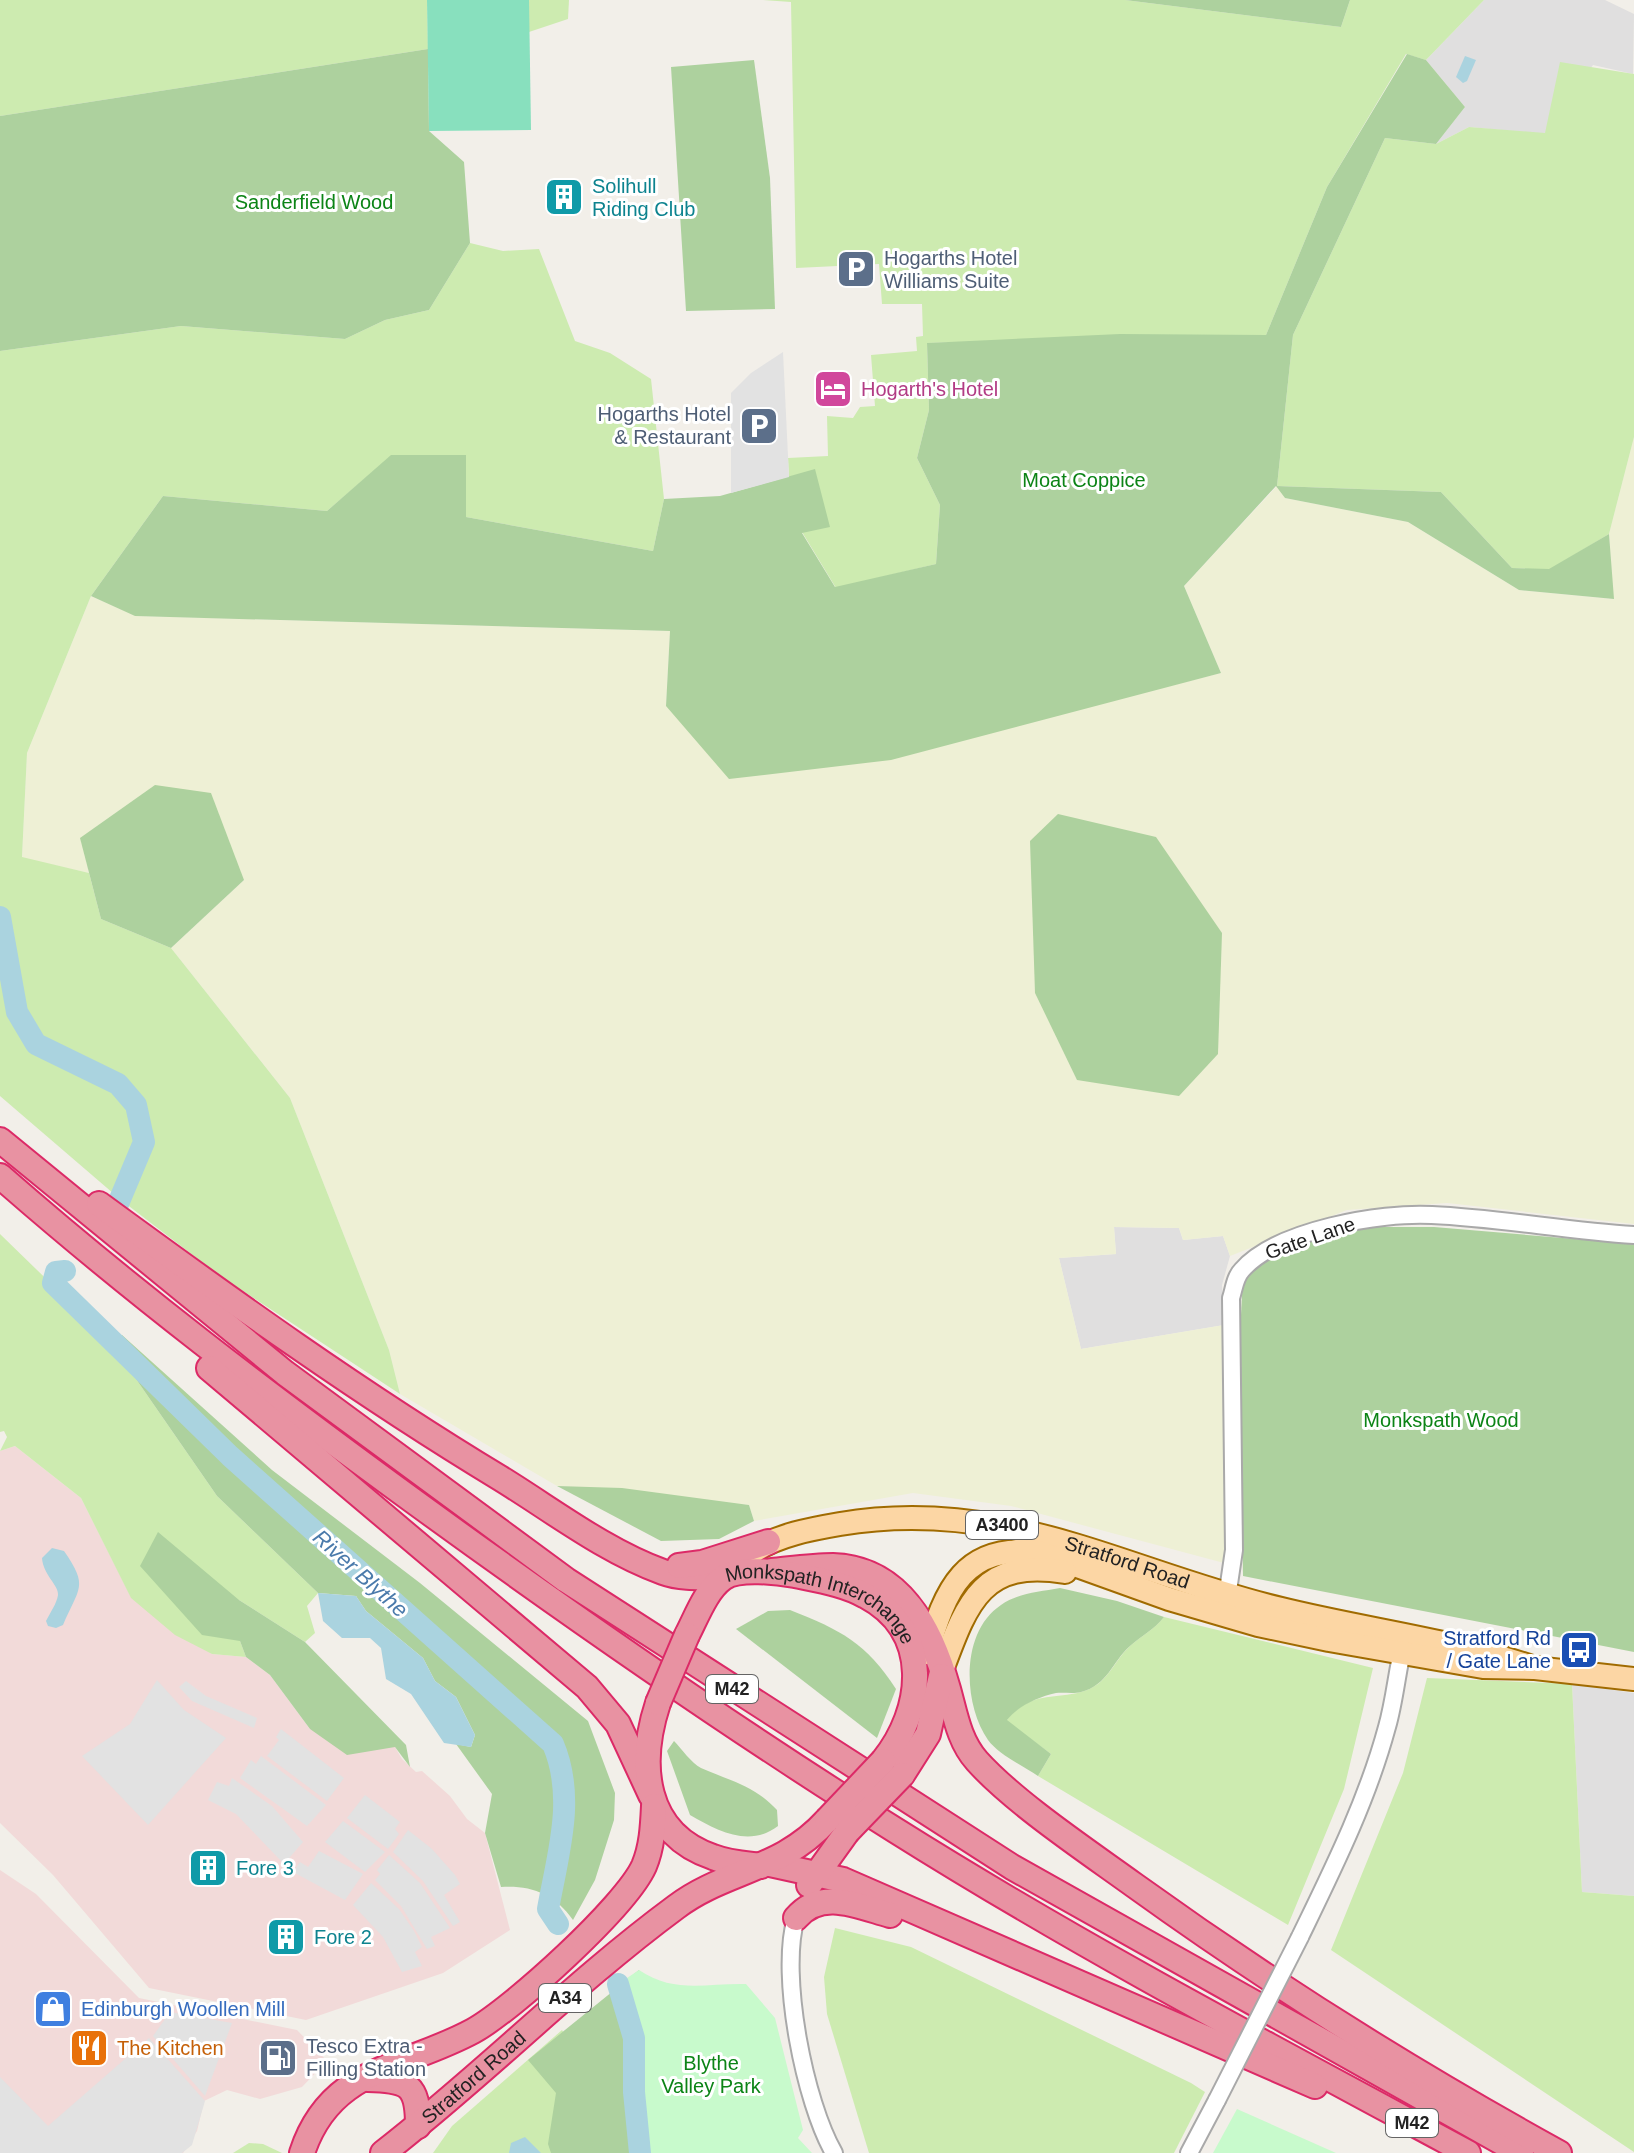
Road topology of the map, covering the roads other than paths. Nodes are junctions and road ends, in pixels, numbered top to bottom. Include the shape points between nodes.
1 (0, 1132) edge
2 (0, 1140) edge
3 (0, 1176) edge
4 (0, 1196) edge
5 (1634, 1235) edge
6 (768, 1542) junction
7 (644, 1563) junction
8 (772, 1571) junction
9 (725, 1576) junction
10 (1148, 1592) junction
11 (1225, 1605) junction
12 (931, 1637) junction
13 (1404, 1643) junction
14 (942, 1670) junction
15 (1634, 1679) edge
16 (916, 1688) junction
17 (892, 1768) junction
18 (652, 1801) junction
19 (837, 1826) junction
20 (766, 1865) junction
21 (816, 1873) junction
22 (796, 1918) junction
23 (953, 1931) junction
24 (361, 2079) junction
25 (1356, 2093) junction
26 (418, 2126) junction
27 (304, 2152) edge
28 (383, 2153) edge
29 (834, 2153) edge
30 (1189, 2153) edge
31 (1468, 2153) edge
32 (1521, 2153) edge
33 (1559, 2153) edge

1 - 7 highway via 276,1333 423,1432
2 - 32 highway, M42 via 285,1373 566,1580 1012,1867
3 - 25 highway, M42 via 276,1401 565,1613 938,1856
4 - 18 highway via 587,1687 618,1724
5 - 11 street, Gate Lane via 1430,1214 1356,1220 1286,1242 1247,1264 1231,1298 1234,1550
6 - 7 highway via 702,1563
6 - 9 main road, Stratford Road
6 - 11 main road, Stratford Road / A3400 via 857,1521 967,1519 1090,1548
7 - 9 highway via 673,1575
8 - 9 highway, Monkspath Interchange
8 - 12 highway via 833,1566 871,1575 898,1593
8 - 16 highway, Monkspath Interchange via 848,1588 877,1604 907,1642
9 - 18 highway, Monkspath Interchange / A34, bridge via 687,1635 658,1703 647,1753
10 - 11 main road, Stratford Road / A3400
10 - 12 main road, Stratford Road / A3400 via 1041,1553 1002,1552 970,1566 955,1581
10 - 14 main road via 1042,1568 1009,1572 971,1599
11 - 13 main road, Stratford Road / A3400 via 1286,1631
12 - 14 highway
12 - 16 main road, Stratford Road / A3400
13 - 15 main road, Stratford Road / A3400 via 1483,1667
13 - 30 street, bridge via 1388,1724 1354,1825
14 - 17 highway via 928,1734
14 - 33 highway via 956,1721 977,1760 1088,1851 1292,1995
16 - 17 highway, Monkspath Interchange
17 - 19 highway, bridge
18 - 20 highway via 676,1834 700,1852
18 - 24 highway, Stratford Road / A34 via 649,1852 637,1879 543,1977 473,2031
19 - 20 highway, A34
19 - 21 highway
20 - 21 highway
20 - 26 highway, Stratford Road / A34 via 679,1904
21 - 22 highway
21 - 23 highway via 843,1880
22 - 23 highway via 824,1900
22 - 29 street via 791,1958 794,2012 822,2133
23 - 25 highway via 1316,2086
24 - 26 highway via 397,2080 408,2086 417,2099
24 - 27 highway, Stratford Road / A34 via 343,2088 316,2118
25 - 31 highway, M42
26 - 28 highway, Stratford Road / A34

